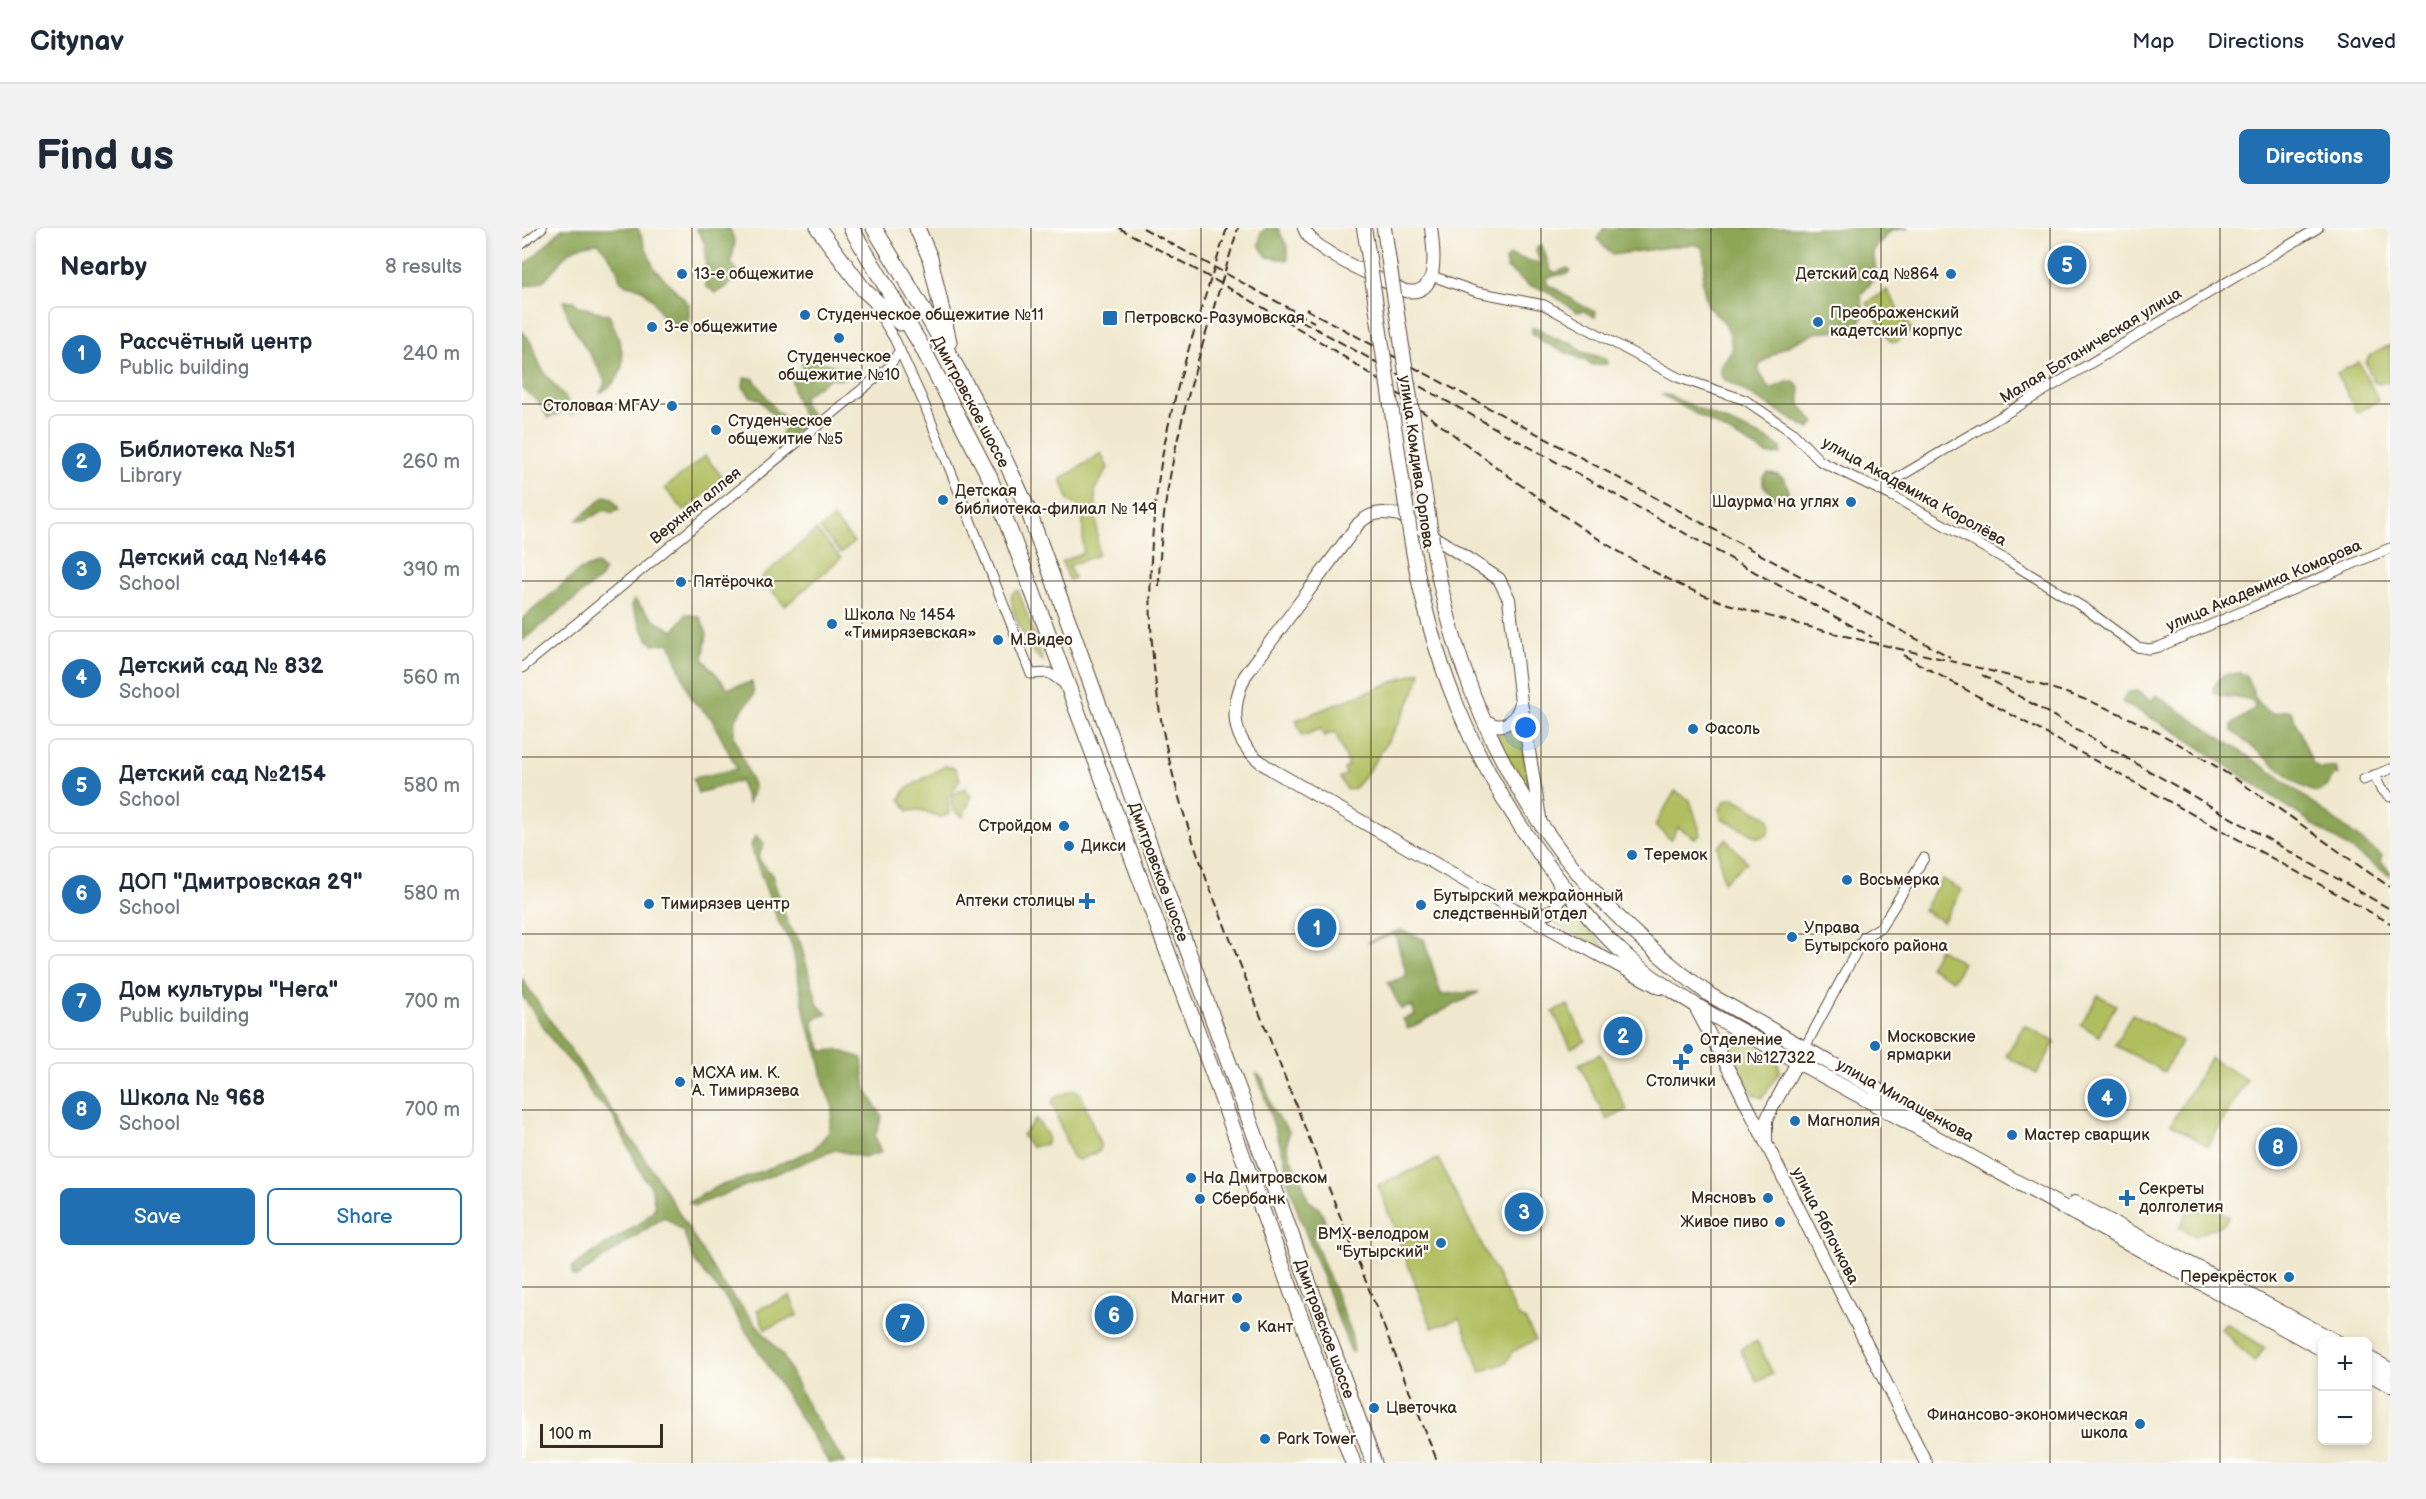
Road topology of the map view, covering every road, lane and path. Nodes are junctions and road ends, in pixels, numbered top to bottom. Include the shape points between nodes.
1 (543, 228) edge
2 (818, 228) edge
3 (851, 228) edge
4 (874, 228) edge
5 (917, 228) edge
6 (1304, 228) edge
7 (1364, 228) edge
8 (1384, 228) edge
9 (1431, 228) edge
10 (2318, 228) edge
11 (522, 245) edge
12 (1432, 276) junction
13 (864, 290) junction
14 (922, 347) junction
15 (900, 350) junction
16 (908, 366) junction
17 (888, 368) junction
18 (957, 368) junction
19 (1879, 489) junction
20 (2390, 548) edge
21 (2149, 649) joint
22 (522, 668) edge
23 (1471, 689) joint
24 (1071, 692) junction
25 (1452, 697) joint
26 (1521, 702) junction
27 (1481, 717) junction
28 (2390, 769) edge
29 (2374, 776) junction
30 (2363, 780) dead end
31 (2390, 797) edge
32 (1551, 840) junction
33 (1924, 858) dead end
34 (1557, 877) junction
35 (1527, 916) junction
36 (1687, 1000) junction
37 (1723, 1002) junction
38 (1714, 1016) junction
39 (1712, 1034) junction
40 (1801, 1055) junction
41 (1775, 1099) junction
42 (1745, 1100) junction
43 (1767, 1146) junction
44 (2329, 1337) edge
45 (2318, 1346) edge
46 (2372, 1361) edge
47 (2390, 1370) edge
48 (2372, 1376) edge
49 (2390, 1385) edge
50 (1364, 1462) edge
51 (1926, 1463) edge

1 - 11 street
2 - 13 main road
3 - 14 main road, Дмитровское шоссе
4 - 18 main road
5 - 18 main road via 930,258
6 - 12 street via 1314,243 1405,291 1419,291
7 - 25 main road, улица Комдива Орлова, bridge via 1424,612
8 - 23 main road, улица Комдива Орлова, bridge via 1433,547 1456,650
9 - 12 street
10 - 19 street, Малая Ботаническая улица
12 - 19 street, улица Академика Королёва via 1477,292 1544,305 1677,377 1739,397 1783,425 1820,461
13 - 14 main road
13 - 15 street
14 - 24 main road, Дмитровское шоссе via 990,478
15 - 16 street
15 - 17 street, Верхняя аллея
16 - 17 street
16 - 24 street via 1031,674 1049,673
17 - 22 street, Верхняя аллея
18 - 50 main road, Дмитровское шоссе via 996,439 1028,510
19 - 21 street, улица Академика Королёва via 2010,562 2137,646
20 - 21 street, улица Академика Комарова
23 - 27 main road, улица Милашенкова
24 - 50 main road, Дмитровское шоссе
25 - 34 main road, улица Милашенкова via 1491,781
26 - 27 street via 1513,721 1504,726
26 - 32 street via 1536,806
26 - 35 street via 1509,599 1499,579 1400,515 1382,512 1368,515 1359,523 1255,660 1240,688 1235,715 1246,748 1263,765
27 - 32 main road, улица Милашенкова via 1510,779
28 - 29 street
29 - 30 street
29 - 31 street
32 - 37 main road, улица Милашенкова via 1636,936
33 - 40 street via 1881,927 1864,937
34 - 35 street via 1562,895 1556,908
34 - 36 main road, улица Милашенкова via 1588,918 1622,952
35 - 36 street
36 - 38 main road, улица Милашенкова
36 - 39 street, улица Яблочкова
37 - 38 street
37 - 40 main road, улица Милашенкова
38 - 39 street
38 - 40 main road, улица Милашенкова
39 - 42 street, улица Яблочкова
40 - 41 street
40 - 44 main road, улица Милашенкова
40 - 45 main road, улица Милашенкова
41 - 42 street via 1760,1108
41 - 43 street via 1766,1121
42 - 43 street, улица Яблочкова
43 - 51 street, улица Яблочкова
46 - 47 main road
48 - 49 main road

